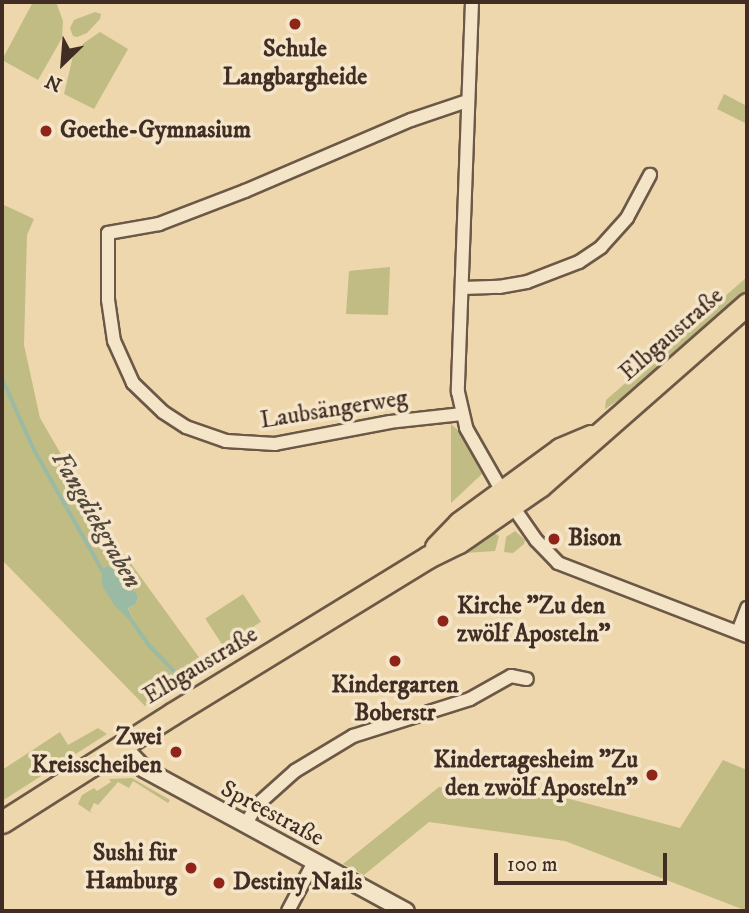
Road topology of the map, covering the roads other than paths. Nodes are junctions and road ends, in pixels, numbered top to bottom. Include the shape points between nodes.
1 (472, 2) edge
2 (467, 101) junction
3 (650, 175) dead end
4 (462, 288) junction
5 (747, 304) edge
6 (461, 414) junction
7 (507, 498) junction
8 (747, 608) edge
9 (742, 634) edge
10 (527, 679) dead end
11 (123, 747) junction
12 (2, 822) edge
13 (245, 825) junction
14 (314, 862) junction
15 (288, 911) edge
16 (406, 911) edge

1 - 2 street
2 - 4 street
2 - 6 street, Laubsängerweg via 159,224 108,233 108,300 114,341 133,383 186,427 226,440 275,444
3 - 4 street via 627,218 601,247 579,262 527,282
4 - 6 street
5 - 7 main road, Elbgaustraße via 599,432 570,463
6 - 7 street
7 - 9 street via 558,563
7 - 11 main road, Elbgaustraße via 451,530 428,557
8 - 9 street
10 - 13 street via 510,676 470,699 366,731 318,755 257,805
11 - 12 main road, Elbgaustraße
11 - 13 street, Spreestraße via 144,769
13 - 14 street, Spreestraße
14 - 15 street
14 - 16 street, Spreestraße

